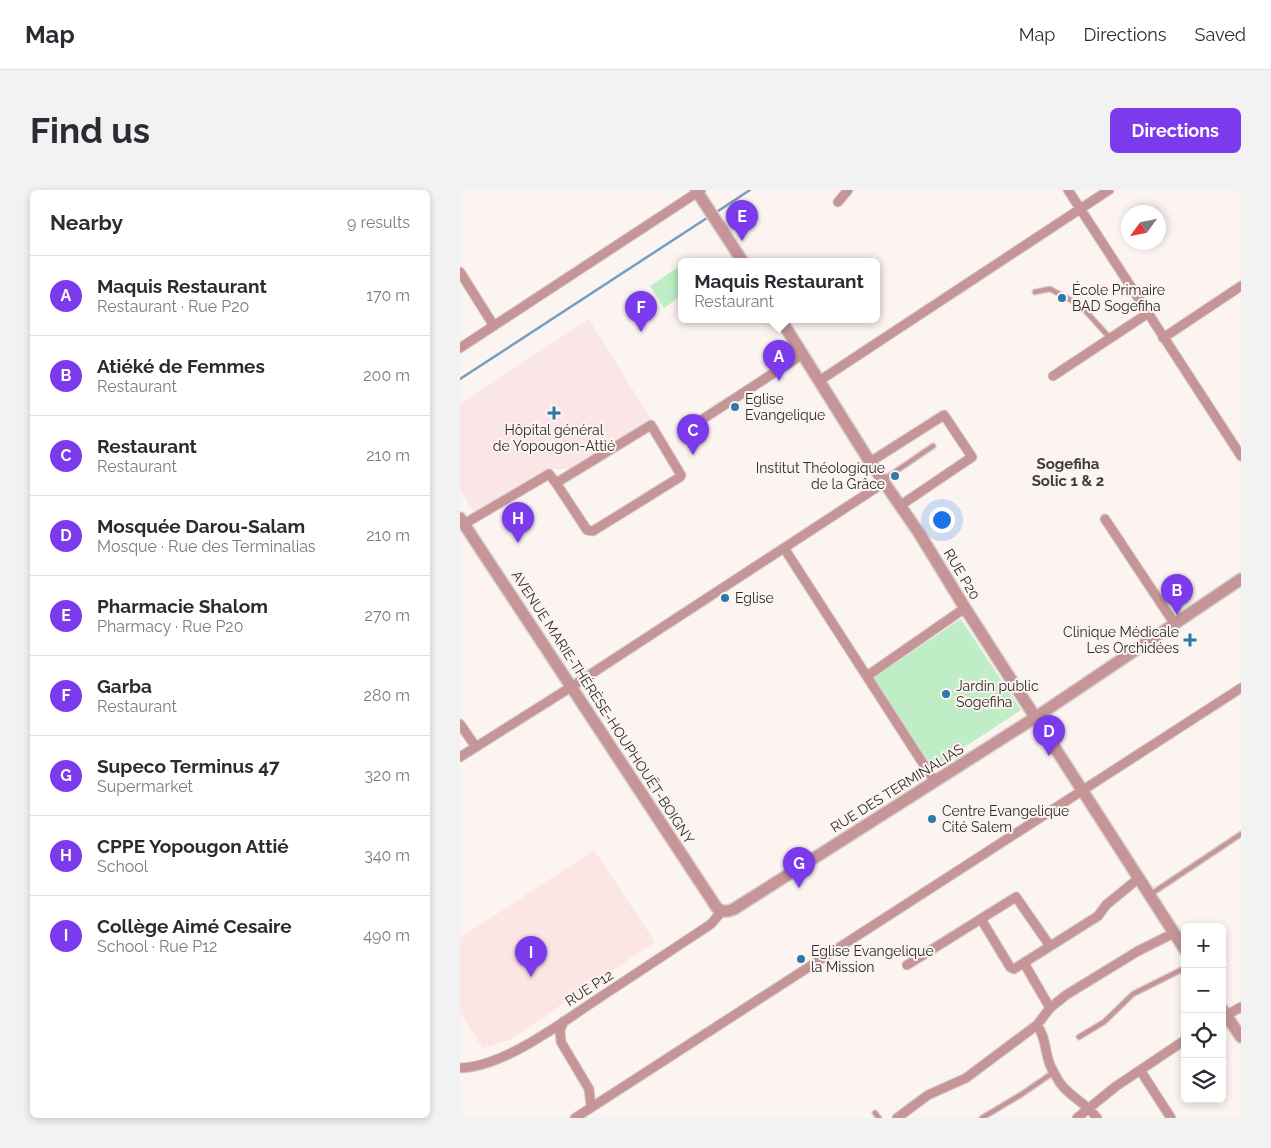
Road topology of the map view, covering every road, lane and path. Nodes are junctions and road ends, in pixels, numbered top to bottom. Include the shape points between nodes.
1 (848, 190) edge
2 (1068, 190) edge
3 (1109, 190) edge
4 (698, 191) edge
5 (838, 202) dead end
6 (1080, 209) junction
7 (740, 258) edge
8 (460, 272) edge
9 (1241, 286) edge
10 (1035, 292) dead end
11 (1147, 314) junction
12 (783, 323) edge
13 (494, 326) junction
14 (1110, 338) junction
15 (1163, 338) junction
16 (460, 348) edge
17 (803, 354) junction
18 (1053, 376) dead end
19 (819, 381) junction
20 (689, 428) dead end
21 (933, 446) dead end
22 (1241, 456) edge
23 (870, 462) junction
24 (884, 481) junction
25 (556, 483) junction
26 (901, 505) junction
27 (1106, 519) dead end
28 (462, 521) edge
29 (784, 548) junction
30 (1241, 579) edge
31 (965, 608) junction
32 (1174, 623) junction
33 (867, 676) junction
34 (571, 687) junction
35 (1241, 688) edge
36 (1036, 718) junction
37 (460, 724) edge
38 (476, 746) junction
39 (460, 757) edge
40 (935, 782) junction
41 (1083, 791) junction
42 (1241, 834) edge
43 (1139, 878) junction
44 (1150, 895) junction
45 (722, 911) junction
46 (981, 919) junction
47 (1174, 933) junction
48 (1181, 944) edge
49 (1050, 946) junction
50 (1024, 963) junction
51 (907, 965) dead end
52 (1181, 970) edge
53 (1241, 1007) edge
54 (1050, 1008) junction
55 (1226, 1013) edge
56 (1226, 1017) edge
57 (564, 1021) junction
58 (1037, 1025) junction
59 (1241, 1036) edge
60 (1079, 1037) dead end
61 (1181, 1043) edge
62 (460, 1068) edge
63 (1140, 1070) junction
64 (1054, 1072) junction
65 (591, 1107) junction
66 (1090, 1108) junction
67 (875, 1113) dead end
68 (575, 1118) edge
69 (879, 1118) edge
70 (898, 1118) edge
71 (982, 1118) edge
72 (1077, 1118) edge
73 (1097, 1118) edge
74 (1171, 1118) edge

1 - 5 street
2 - 6 street
3 - 6 street
4 - 7 street
4 - 13 street
6 - 11 street
6 - 19 street
8 - 13 street
9 - 15 street
10 - 14 lane via 1050,289 1080,305
11 - 14 street
11 - 15 street
12 - 17 street, RUE P20
13 - 16 street
14 - 18 street
15 - 22 street
17 - 19 street, RUE P20
17 - 20 street
19 - 23 street, RUE P20
21 - 24 lane
23 - 24 street, RUE P20
23 - 26 street via 944,415 972,457
24 - 26 street, RUE P20
24 - 29 street
25 - 25 street via 652,425 681,475 590,531
25 - 28 street via 550,474 546,474
26 - 31 street, RUE P20
27 - 32 street
28 - 34 street, AVENUE MARIE-THÉRÈSE-HOUPHOUËT-BOIGNY
29 - 33 street
29 - 34 street
30 - 32 street, RUE DES TERMINALIAS
31 - 33 street
31 - 36 street, RUE P20
32 - 36 street, RUE DES TERMINALIAS
33 - 40 street
34 - 38 street
34 - 45 street, AVENUE MARIE-THÉRÈSE-HOUPHOUËT-BOIGNY
35 - 41 street
36 - 40 street, RUE DES TERMINALIAS
36 - 41 street, RUE P20
37 - 38 street
38 - 39 street
40 - 45 street, RUE DES TERMINALIAS via 734,909
41 - 43 street, RUE P20
41 - 65 street
42 - 44 lane
43 - 44 street, RUE P20
43 - 49 street via 1106,905 1098,916
44 - 47 street, RUE P20
45 - 57 street, RUE P12 via 711,924
46 - 49 street via 1016,897
46 - 50 street via 1010,967 1014,969
46 - 51 street
47 - 48 street, RUE P20
47 - 54 street via 1138,951
49 - 50 street
50 - 54 street
52 - 60 lane via 1133,994 1104,1022
53 - 55 street
54 - 58 street
56 - 59 street
57 - 62 street, RUE P12 via 498,1060
57 - 65 street via 560,1030 561,1042 588,1089
58 - 64 street via 1045,1039
58 - 70 street via 966,1078 928,1095
61 - 63 street
63 - 66 street
63 - 74 street
64 - 66 street via 1066,1091
64 - 71 lane
65 - 68 street
66 - 72 street
66 - 73 street
67 - 69 lane

